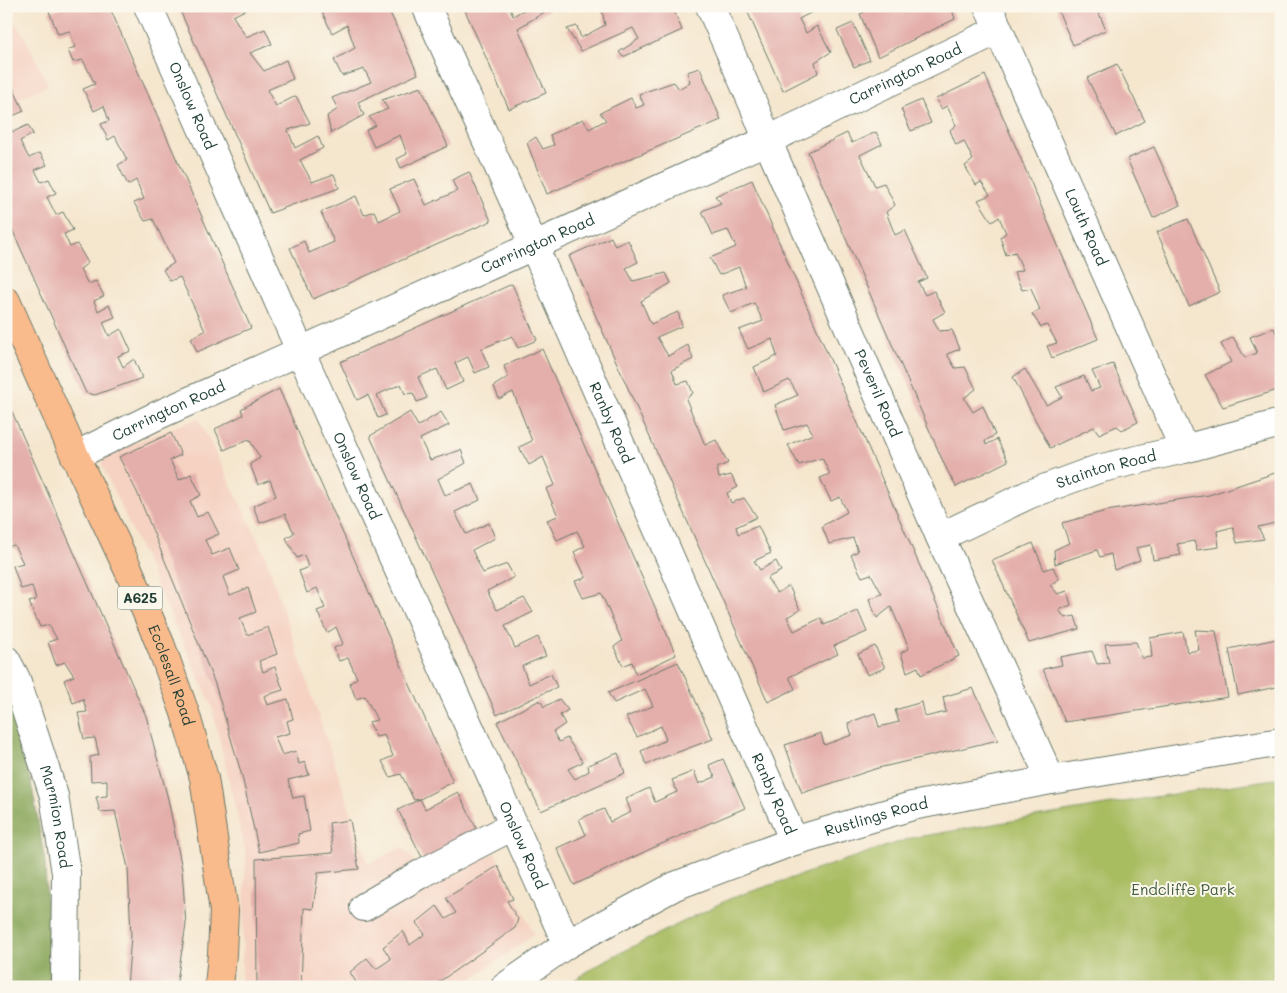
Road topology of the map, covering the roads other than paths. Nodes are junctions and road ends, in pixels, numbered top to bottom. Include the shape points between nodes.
1 (148, 6) edge
2 (426, 6) edge
3 (710, 6) edge
4 (993, 18) edge
5 (768, 140) junction
6 (534, 246) junction
7 (6, 301) edge
8 (301, 352) junction
9 (1281, 423) edge
10 (1184, 449) junction
11 (75, 456) junction
12 (940, 537) junction
13 (6, 660) edge
14 (1281, 742) edge
15 (1051, 780) junction
16 (513, 826) junction
17 (794, 841) junction
18 (364, 907) dead end
19 (567, 944) junction
20 (65, 981) dead end
21 (219, 987) edge
22 (505, 987) edge

1 - 8 street, Onslow Road
2 - 6 street, Ranby Road
3 - 5 street, Peveril Road
4 - 5 street, Carrington Road
4 - 10 street, Louth Road
5 - 6 street, Carrington Road
5 - 12 street, Peveril Road
6 - 8 street, Carrington Road
6 - 17 street, Ranby Road
7 - 11 main road, Ecclesall Road / A625
8 - 11 street, Carrington Road
8 - 16 street, Onslow Road
9 - 10 street, Stainton Road
10 - 12 street, Stainton Road via 1098,469 1030,494
11 - 21 main road, Ecclesall Road / A625 via 161,646 204,778 224,911
12 - 15 street, Peveril Road
13 - 20 street, Marmion Road via 16,679 54,796 66,873
14 - 15 street, Rustlings Road
15 - 17 street, Rustlings Road via 912,806
16 - 18 street
16 - 19 street, Onslow Road
17 - 19 street, Rustlings Road via 675,886
19 - 22 street, Rustlings Road

